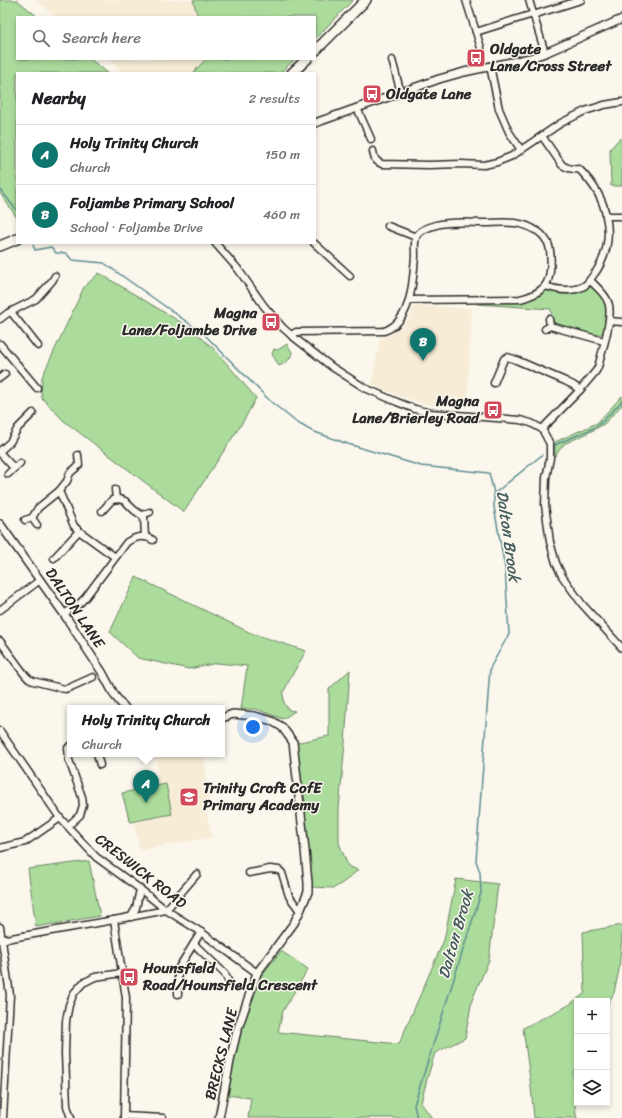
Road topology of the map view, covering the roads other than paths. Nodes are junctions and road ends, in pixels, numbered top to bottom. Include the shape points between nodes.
1 (366, 0) edge
2 (466, 0) edge
3 (528, 0) edge
4 (582, 0) edge
5 (533, 15) junction
6 (622, 19) edge
7 (476, 32) junction
8 (481, 48) dead end
9 (316, 50) edge
10 (546, 53) junction
11 (306, 60) edge
12 (392, 60) dead end
13 (490, 66) junction
14 (293, 72) edge
15 (401, 93) junction
16 (622, 102) edge
17 (358, 108) junction
18 (316, 124) edge
19 (542, 136) junction
20 (371, 139) dead end
21 (521, 150) junction
22 (373, 151) dead end
23 (606, 216) junction
24 (622, 216) edge
25 (388, 226) dead end
26 (416, 237) junction
27 (16, 239) edge
28 (216, 244) edge
29 (315, 244) edge
30 (0, 246) edge
31 (350, 276) dead end
32 (590, 280) junction
33 (54, 281) dead end
34 (545, 286) junction
35 (409, 300) junction
36 (11, 312) junction
37 (0, 319) edge
38 (550, 319) dead end
39 (609, 321) junction
40 (622, 322) edge
41 (291, 336) junction
42 (604, 341) junction
43 (0, 344) edge
44 (38, 346) dead end
45 (494, 383) dead end
46 (37, 388) dead end
47 (580, 390) junction
48 (33, 414) dead end
49 (542, 429) junction
50 (0, 452) edge
51 (78, 455) dead end
52 (20, 463) dead end
53 (14, 468) junction
54 (8, 474) dead end
55 (115, 490) dead end
56 (58, 491) junction
57 (116, 499) junction
58 (102, 511) dead end
59 (150, 512) dead end
60 (142, 515) junction
61 (32, 518) junction
62 (25, 520) dead end
63 (0, 524) edge
64 (37, 525) dead end
65 (79, 531) junction
66 (145, 536) junction
67 (153, 540) dead end
68 (54, 558) dead end
69 (115, 558) junction
70 (40, 580) junction
71 (0, 610) edge
72 (64, 614) junction
73 (0, 641) edge
74 (622, 648) edge
75 (85, 672) dead end
76 (122, 705) edge
77 (225, 717) edge
78 (0, 731) edge
79 (69, 757) edge
80 (98, 757) edge
81 (100, 766) dead end
82 (60, 818) junction
83 (68, 826) junction
84 (0, 848) edge
85 (249, 873) dead end
86 (197, 874) dead end
87 (140, 889) junction
88 (166, 910) junction
89 (300, 911) junction
90 (131, 917) junction
91 (114, 920) junction
92 (0, 927) edge
93 (201, 932) junction
94 (1, 940) edge
95 (194, 944) junction
96 (122, 973) junction
97 (257, 973) junction
98 (230, 985) dead end
99 (178, 994) dead end
100 (124, 1117) edge
101 (3, 1118) edge
102 (8, 1118) edge
103 (72, 1118) edge
104 (163, 1118) edge
105 (219, 1118) edge

1 - 9 main road
2 - 7 street
3 - 5 street
4 - 5 street
5 - 7 street
5 - 10 street
6 - 10 street
7 - 8 street
10 - 13 street
11 - 14 main road
12 - 15 street
13 - 15 street via 439,79
13 - 21 street via 499,109 509,132
15 - 17 street
16 - 19 street via 585,112 561,123
17 - 18 street
17 - 20 street
19 - 21 street
19 - 23 street via 562,164 579,169 591,181 601,199
21 - 22 street via 504,160 484,165 382,164 377,162
23 - 24 street
23 - 32 street via 608,232 604,260
25 - 26 street
26 - 34 street via 426,228 449,223 513,223 530,227 544,237 550,250 549,281
26 - 35 street
27 - 30 main road
28 - 41 street
29 - 31 street
32 - 34 street via 576,289 558,290
32 - 39 street via 609,303
33 - 36 street via 36,299
34 - 35 street via 520,299
35 - 41 street via 396,324 384,331 296,332
36 - 37 street
36 - 44 street
38 - 42 street via 547,328
39 - 40 street
39 - 42 street
41 - 49 street via 347,377 409,407 431,412 520,420
42 - 47 street via 598,367
43 - 46 street
45 - 47 street via 507,357 565,381
47 - 49 street
48 - 50 street via 18,428
49 - 74 street via 550,444 545,505 556,563 582,604
50 - 53 street
51 - 56 street via 77,467
52 - 53 street
53 - 54 street
55 - 57 street
56 - 61 street via 38,508
56 - 65 street via 74,526
57 - 58 street
57 - 60 street via 125,501
59 - 60 street
60 - 66 street
61 - 62 street
61 - 64 street
63 - 70 street, DALTON LANE
65 - 68 street
65 - 69 street
66 - 67 street
66 - 69 street via 127,542
69 - 72 street via 85,598
70 - 71 street
70 - 72 street, DALTON LANE
72 - 76 street, DALTON LANE
73 - 75 street via 33,681 71,688 91,678
77 - 89 street via 233,714 272,721 282,727 293,742 308,883 308,892
78 - 82 street, CRESWICK ROAD
79 - 83 street via 83,805 80,815
80 - 81 street
82 - 83 street, CRESWICK ROAD
82 - 84 street via 25,842
83 - 87 street, CRESWICK ROAD via 96,857
85 - 89 street via 279,870 289,896
86 - 88 street
87 - 88 street, CRESWICK ROAD
87 - 90 street via 136,908
88 - 90 street
88 - 93 street, CRESWICK ROAD
89 - 97 street
90 - 91 street
91 - 94 street
91 - 96 street
92 - 94 street
93 - 95 street
93 - 97 street, CRESWICK ROAD
94 - 101 street via 10,995
95 - 98 street via 225,974
95 - 99 street via 178,969
96 - 100 street via 126,998
96 - 103 street via 95,977 83,983 74,993 69,1005 65,1053 68,1106
97 - 105 street, BRECKS LANE via 237,1031
100 - 104 street
101 - 102 street

